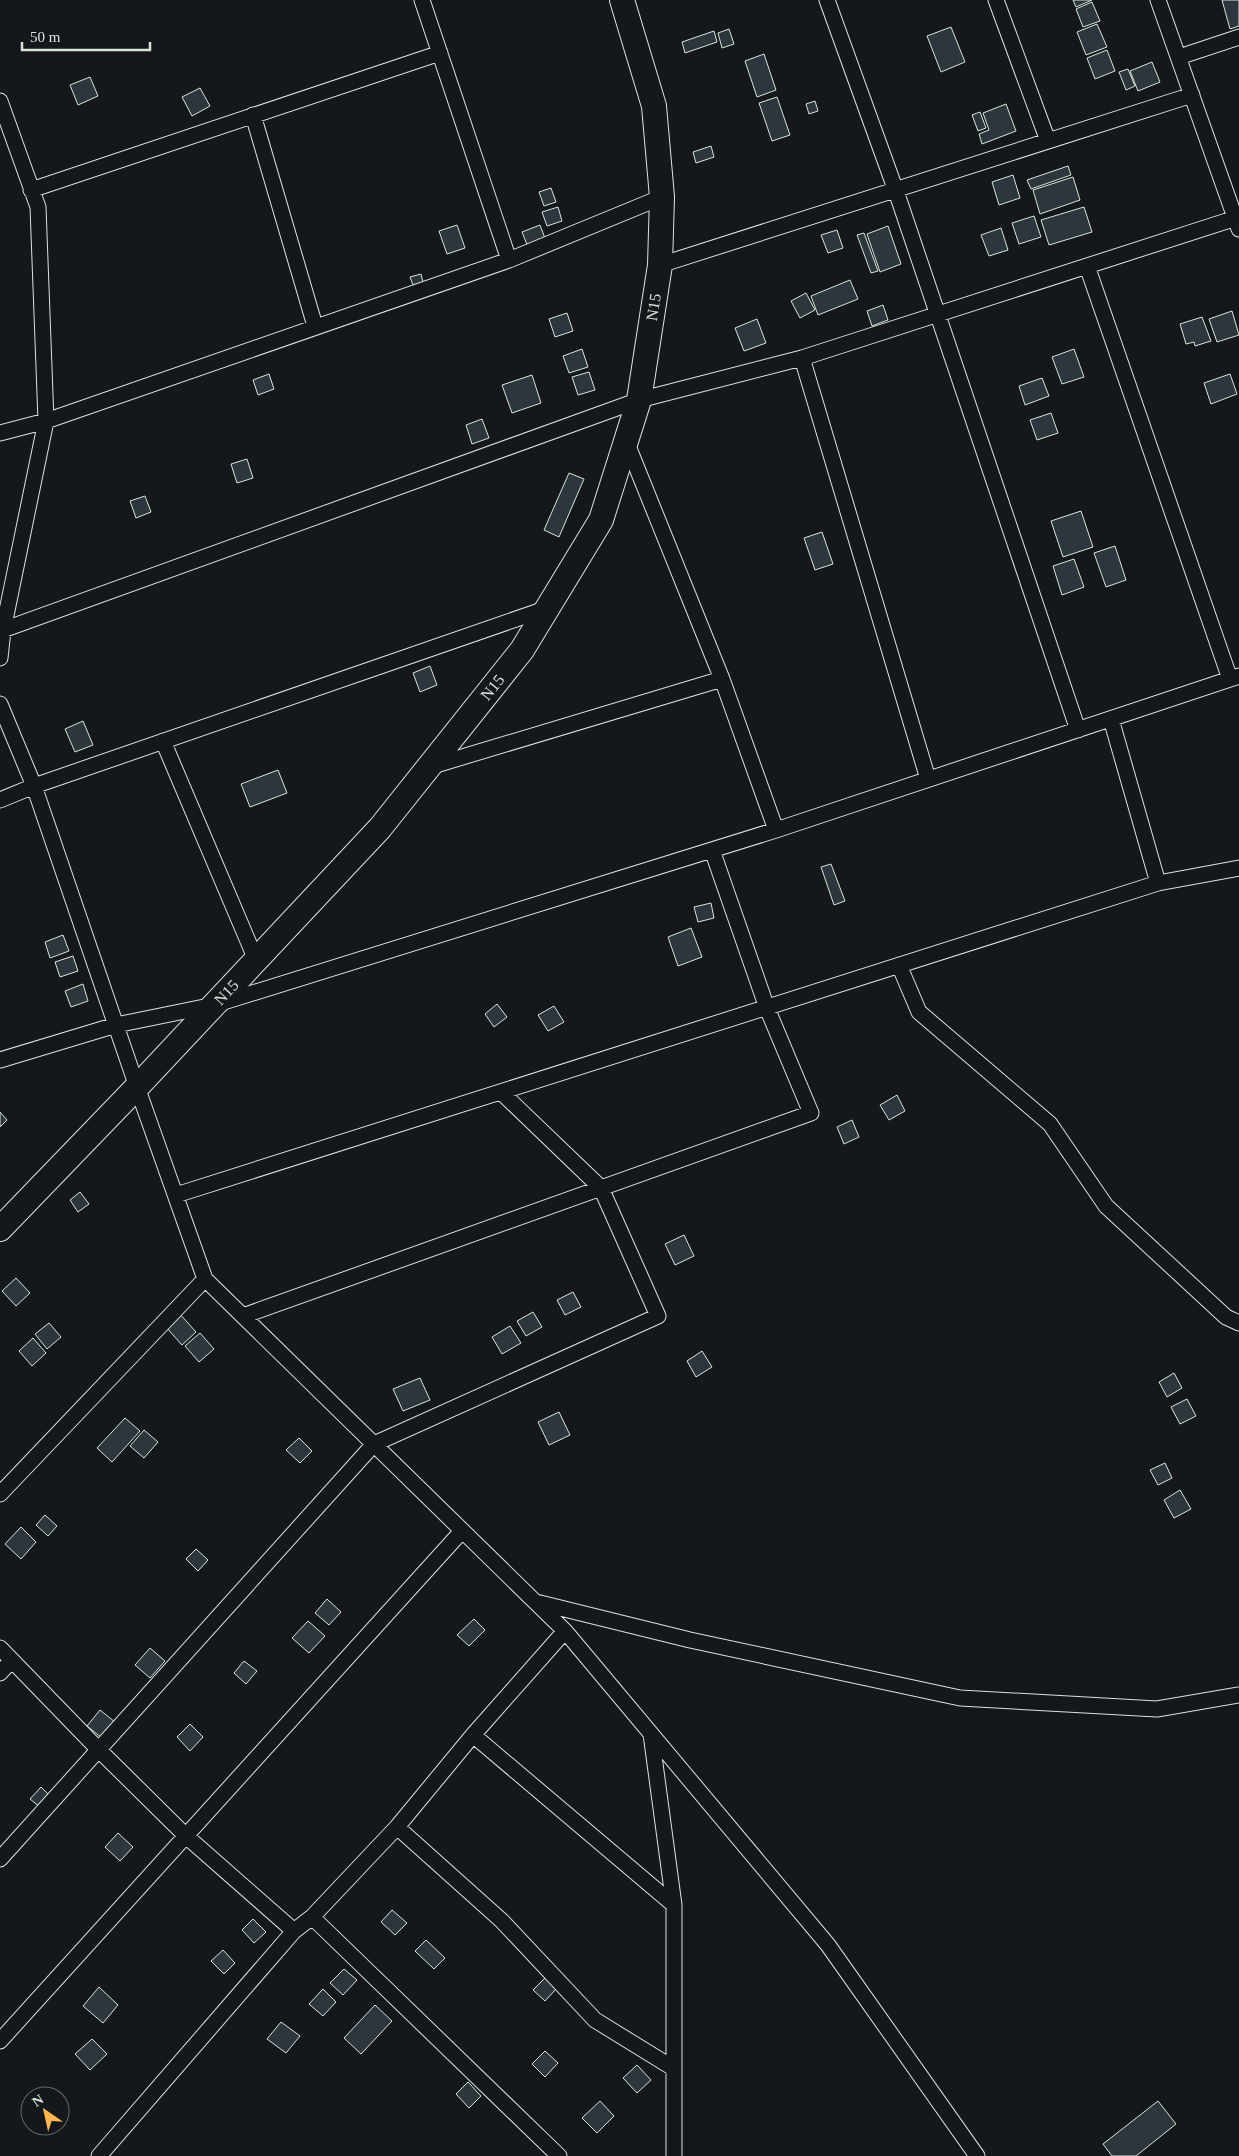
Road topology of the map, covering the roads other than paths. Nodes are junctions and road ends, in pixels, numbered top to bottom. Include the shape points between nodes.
1 (422, 0) edge
2 (622, 0) edge
3 (828, 0) edge
4 (996, 0) edge
5 (1158, 0) edge
6 (1239, 37) edge
7 (440, 53) junction
8 (1179, 57) junction
9 (1192, 95) junction
10 (0, 101) edge
11 (253, 115) junction
12 (1048, 141) junction
13 (31, 190) junction
14 (896, 191) junction
15 (662, 197) junction
16 (1238, 221) edge
17 (509, 260) junction
18 (660, 265) junction
19 (1087, 266) junction
20 (938, 314) junction
21 (315, 326) junction
22 (802, 358) junction
23 (639, 400) junction
24 (46, 420) junction
25 (0, 433) edge
26 (626, 441) junction
27 (548, 608) junction
28 (2, 630) edge
29 (0, 658) edge
30 (1235, 678) edge
31 (722, 679) junction
32 (0, 704) edge
33 (1111, 719) junction
34 (1078, 730) junction
35 (163, 741) junction
36 (428, 768) junction
37 (928, 780) junction
38 (34, 786) junction
39 (0, 800) edge
40 (776, 830) junction
41 (712, 850) junction
42 (1239, 868) edge
43 (1158, 883) junction
44 (256, 960) junction
45 (899, 965) junction
46 (214, 1005) junction
47 (767, 1008) junction
48 (116, 1025) junction
49 (0, 1060) edge
50 (137, 1087) junction
51 (501, 1092) junction
52 (601, 1188) junction
53 (176, 1195) junction
54 (0, 1229) edge
55 (206, 1279) junction
56 (243, 1316) junction
57 (1239, 1323) edge
58 (374, 1444) junction
59 (0, 1494) edge
60 (462, 1531) junction
61 (534, 1602) junction
62 (564, 1631) junction
63 (0, 1648) edge
64 (11, 1661) junction
65 (0, 1673) edge
66 (1239, 1694) edge
67 (651, 1734) junction
68 (473, 1735) junction
69 (98, 1749) junction
70 (398, 1827) junction
71 (186, 1836) junction
72 (0, 1859) edge
73 (674, 1906) junction
74 (312, 1917) junction
75 (294, 1931) junction
76 (0, 2041) edge
77 (673, 2068) junction
78 (99, 2156) edge
79 (559, 2156) edge
80 (674, 2156) edge
81 (977, 2156) edge

1 - 7 street
2 - 15 main road, N15 via 654,106
3 - 14 street
4 - 12 street
5 - 8 street
6 - 8 street
7 - 11 street
7 - 17 street
8 - 9 street
9 - 12 street
9 - 16 street
10 - 13 street
11 - 13 street
11 - 21 street
12 - 14 street
13 - 24 street via 38,207
14 - 18 street
14 - 20 street
15 - 17 street
15 - 18 main road, N15
16 - 19 street
17 - 21 street
18 - 23 main road, N15
19 - 20 street
19 - 30 street
20 - 22 street
20 - 34 street
21 - 24 street
22 - 23 street
22 - 37 street
23 - 26 main road, N15
23 - 28 street
24 - 25 street
24 - 28 street
26 - 27 main road, N15 via 601,520
26 - 31 street
27 - 35 street
27 - 36 main road, N15 via 522,650
28 - 29 street
30 - 33 street
31 - 36 street
31 - 40 street
32 - 38 street
33 - 34 street
33 - 43 street
34 - 37 street
35 - 38 street
35 - 44 street
36 - 44 main road, N15 via 380,828
37 - 40 street
38 - 39 street
38 - 48 street
40 - 41 street
41 - 46 street
41 - 47 street
42 - 43 street
43 - 45 street
44 - 46 main road, N15
45 - 47 street
45 - 57 street via 919,1012 1050,1124 1106,1206 1226,1317
46 - 48 street
46 - 50 main road, N15
47 - 51 street
47 - 52 street via 811,1113
48 - 49 street
48 - 50 street
50 - 53 street
50 - 54 main road, N15
51 - 52 street
51 - 53 street
52 - 56 street
52 - 58 street via 658,1316
53 - 55 street
55 - 56 street
55 - 59 street
56 - 58 street
58 - 60 street
58 - 69 street
60 - 61 street
60 - 71 street
61 - 62 street
61 - 66 street via 690,1640 960,1698 1157,1709
62 - 67 street
62 - 68 street
63 - 64 street
64 - 65 street
64 - 69 street
67 - 73 street
67 - 81 street via 828,1945
68 - 70 street
68 - 73 street
69 - 71 street
69 - 72 street
70 - 74 street
70 - 77 street via 502,1921 595,2020
71 - 75 street
71 - 76 street
73 - 77 street
74 - 75 street
74 - 79 street
75 - 78 street
77 - 80 street

